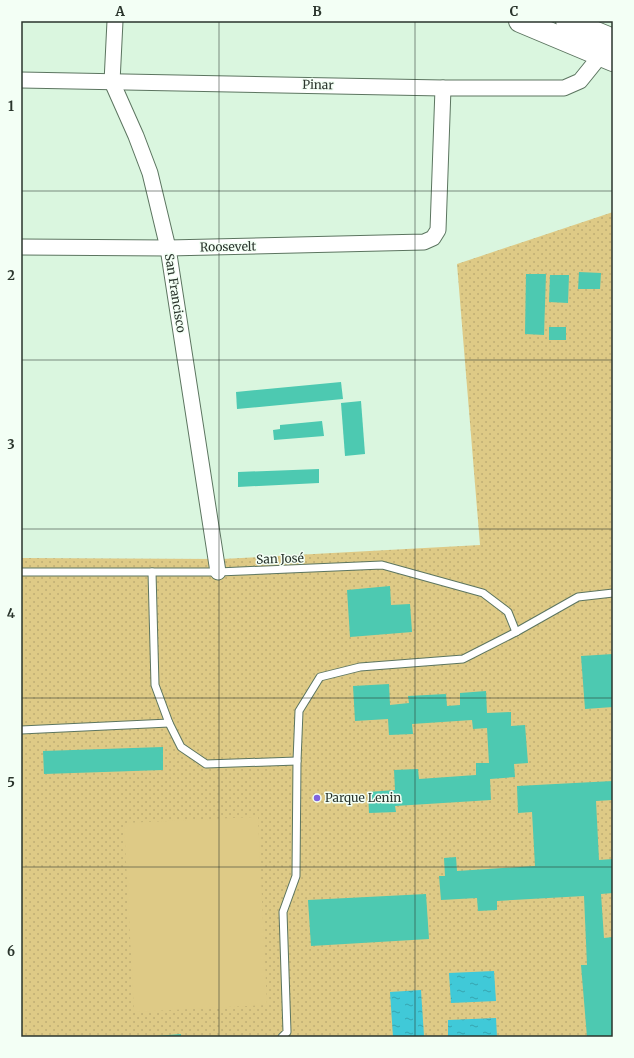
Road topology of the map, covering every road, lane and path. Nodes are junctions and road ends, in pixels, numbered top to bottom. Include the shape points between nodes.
1 (114, 21) edge
2 (520, 21) edge
3 (567, 21) edge
4 (609, 52) edge
5 (21, 80) edge
6 (112, 82) junction
7 (443, 88) junction
8 (21, 247) edge
9 (168, 248) junction
10 (21, 572) edge
11 (152, 572) junction
12 (218, 572) junction
13 (613, 592) edge
14 (516, 632) junction
15 (169, 723) junction
16 (21, 730) edge
17 (296, 761) junction
18 (282, 1037) edge

1 - 6 street, San Francisco
2 - 4 highway
3 - 4 highway
4 - 7 street, Pinar via 580,81 564,88
5 - 6 street, Pinar
6 - 7 street, Pinar
6 - 9 street, San Francisco via 150,173
7 - 9 street, Roosevelt via 438,230 433,238 424,242
8 - 9 street, Roosevelt
9 - 12 street, San Francisco
10 - 11 lane, San José
11 - 12 lane, San José
11 - 15 lane via 155,685
12 - 14 lane, San José via 382,566 483,593 508,612
13 - 14 lane via 578,597
14 - 17 lane via 463,659 360,667 320,677 300,711
15 - 16 lane
15 - 17 lane via 182,747 206,764
17 - 18 lane via 296,876 283,912 287,1032

